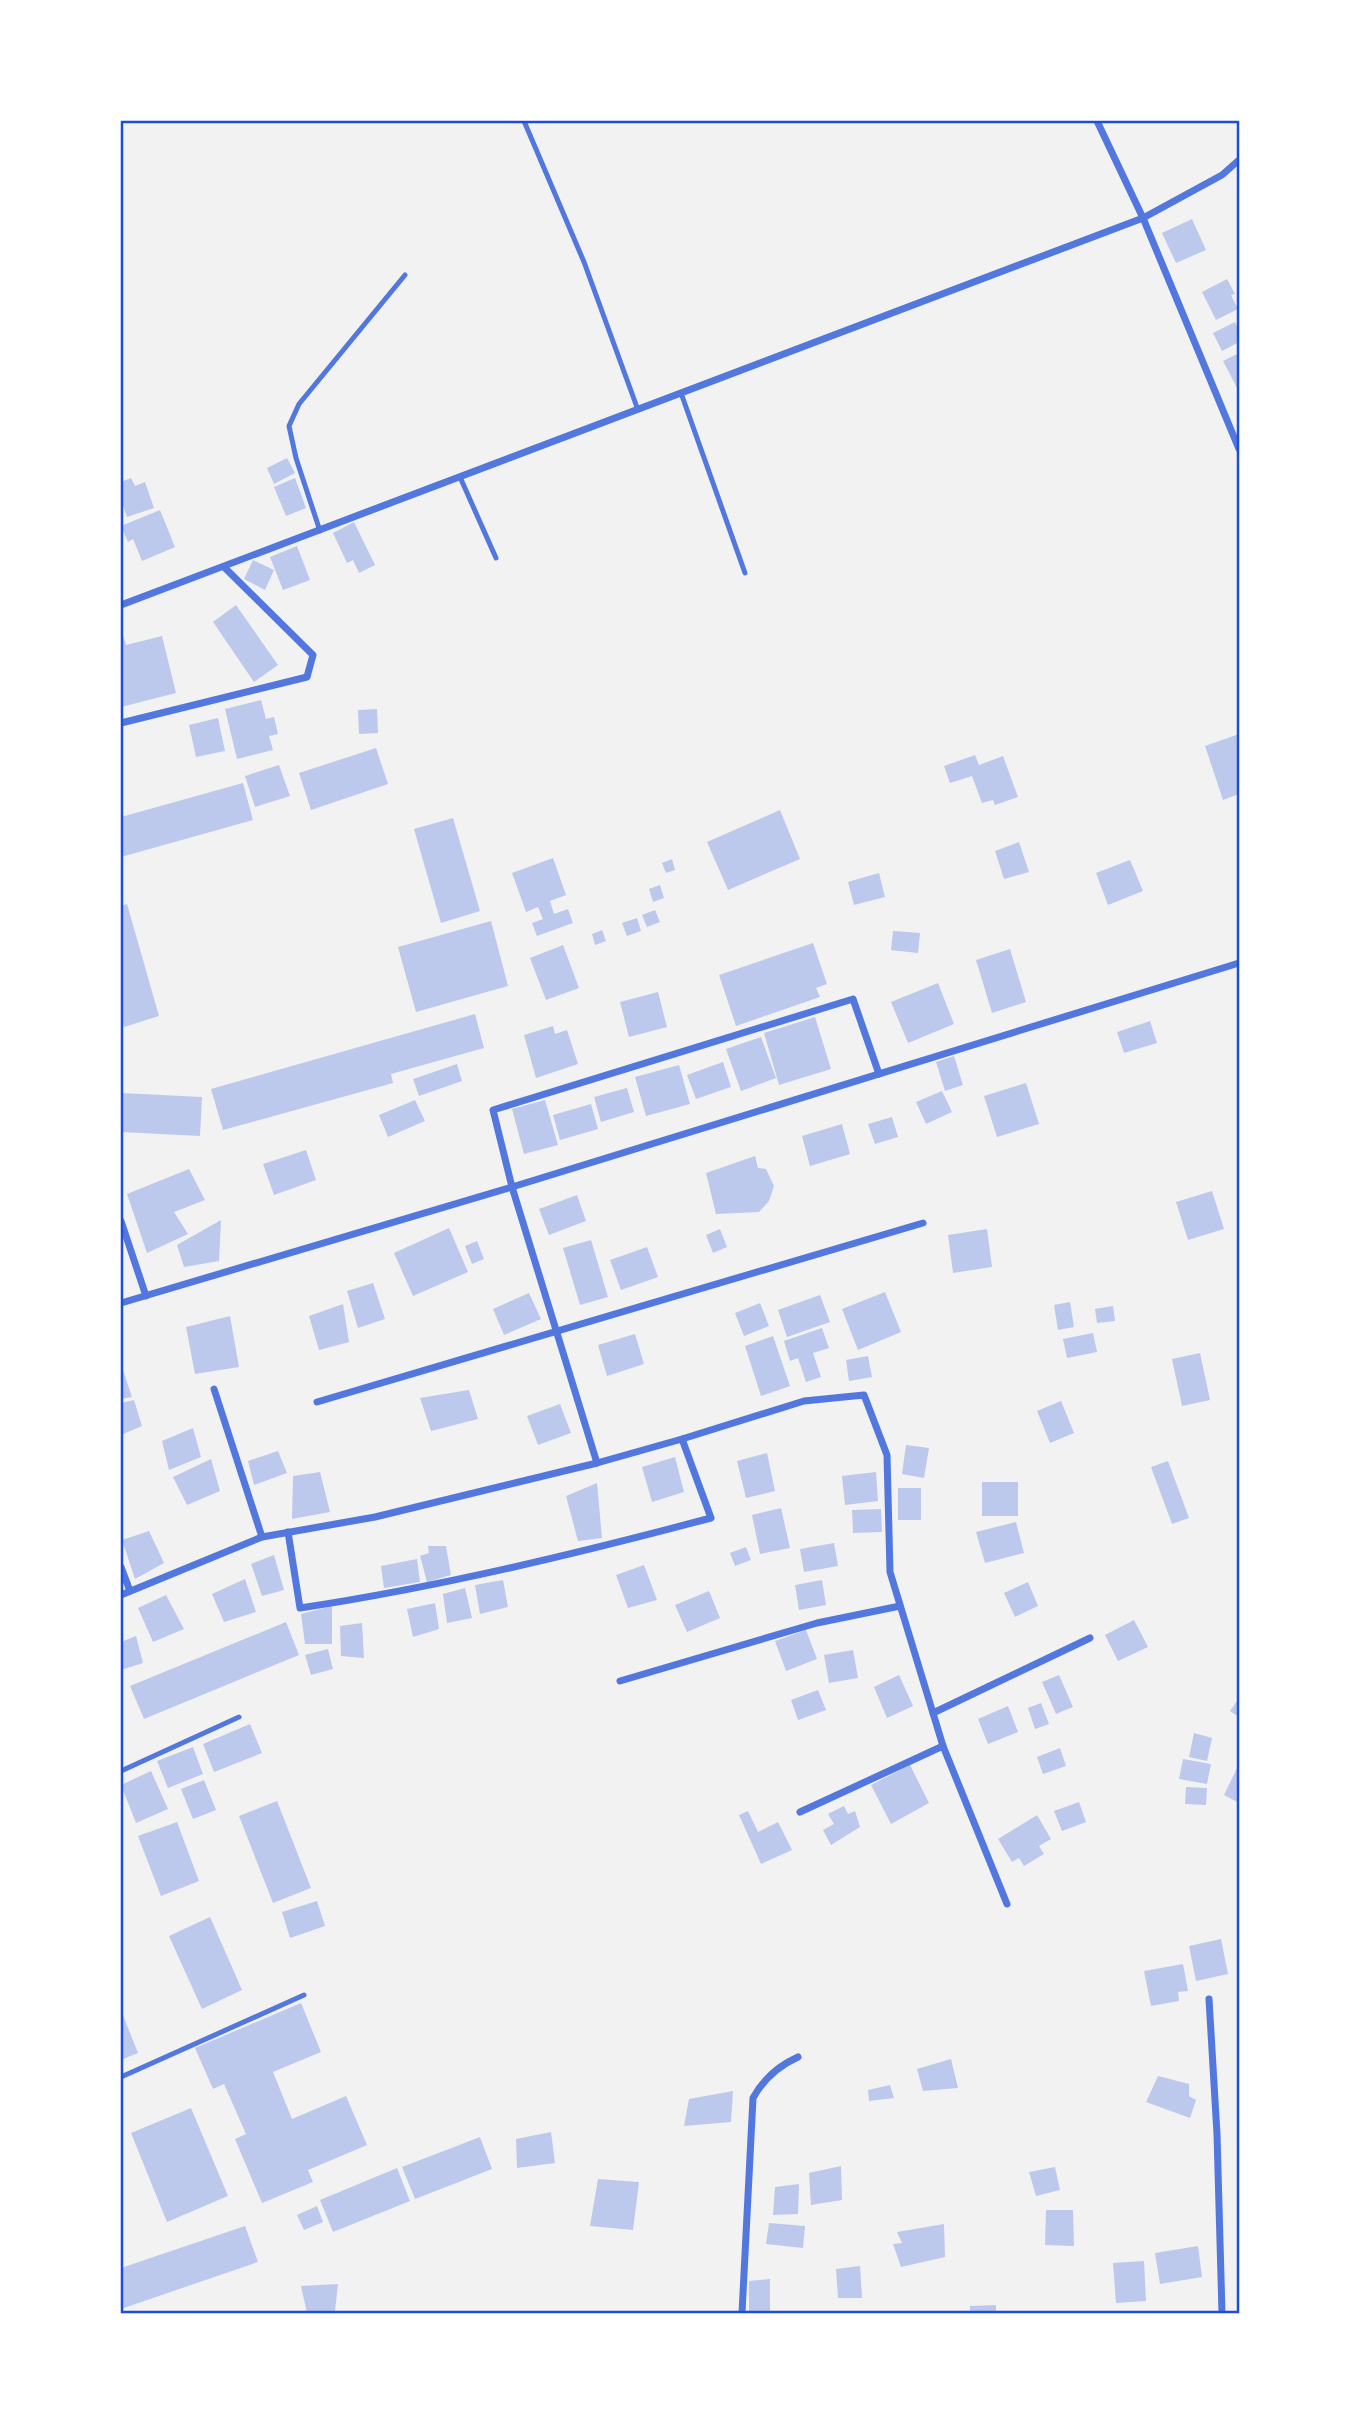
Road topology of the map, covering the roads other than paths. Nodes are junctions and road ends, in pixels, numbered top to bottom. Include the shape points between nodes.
1 (524, 121) edge
2 (1097, 121) edge
3 (1239, 160) edge
4 (1143, 218) junction
5 (405, 275) dead end
6 (681, 394) junction
7 (638, 410) junction
8 (1239, 449) edge
9 (460, 478) junction
10 (320, 531) junction
11 (496, 558) dead end
12 (224, 567) junction
13 (745, 573) dead end
14 (121, 605) edge
15 (121, 723) edge
16 (1239, 963) edge
17 (879, 1074) junction
18 (512, 1187) junction
19 (121, 1222) edge
20 (923, 1223) dead end
21 (146, 1296) junction
22 (121, 1303) edge
23 (554, 1331) junction
24 (214, 1389) dead end
25 (317, 1402) dead end
26 (682, 1439) junction
27 (597, 1463) junction
28 (288, 1532) junction
29 (262, 1537) junction
30 (121, 1567) edge
31 (130, 1591) junction
32 (121, 1595) edge
33 (900, 1606) junction
34 (1090, 1638) dead end
35 (620, 1681) dead end
36 (933, 1713) junction
37 (239, 1717) dead end
38 (943, 1746) junction
39 (121, 1772) edge
40 (800, 1812) dead end
41 (1007, 1904) dead end
42 (304, 1995) dead end
43 (1209, 1999) dead end
44 (799, 2057) dead end
45 (121, 2077) edge
46 (742, 2313) edge
47 (1222, 2313) edge

1 - 7 lane via 584,262
2 - 4 street
3 - 4 street via 1222,175
4 - 6 street
4 - 8 street
5 - 10 lane via 299,404 289,426
6 - 7 street
6 - 13 lane
7 - 9 street
9 - 10 street
9 - 11 lane
10 - 12 street
12 - 14 street
12 - 15 street via 313,655 307,677
16 - 17 street
17 - 18 street
17 - 18 street via 853,999 493,1110
18 - 21 street
18 - 23 street
19 - 21 street
20 - 23 street
21 - 22 street
23 - 25 street
23 - 27 street
24 - 29 street
26 - 27 street
26 - 28 street via 711,1518 572,1555 381,1596 300,1608
26 - 33 street via 804,1401 864,1395 887,1455 890,1572
27 - 28 street via 375,1517
28 - 29 street
29 - 31 street
30 - 31 street
31 - 32 street
33 - 35 street via 817,1623
33 - 36 street
34 - 36 street
36 - 38 street
37 - 39 lane
38 - 40 street
38 - 41 street
42 - 45 lane
43 - 47 street
44 - 46 street via 781,2065 753,2098

